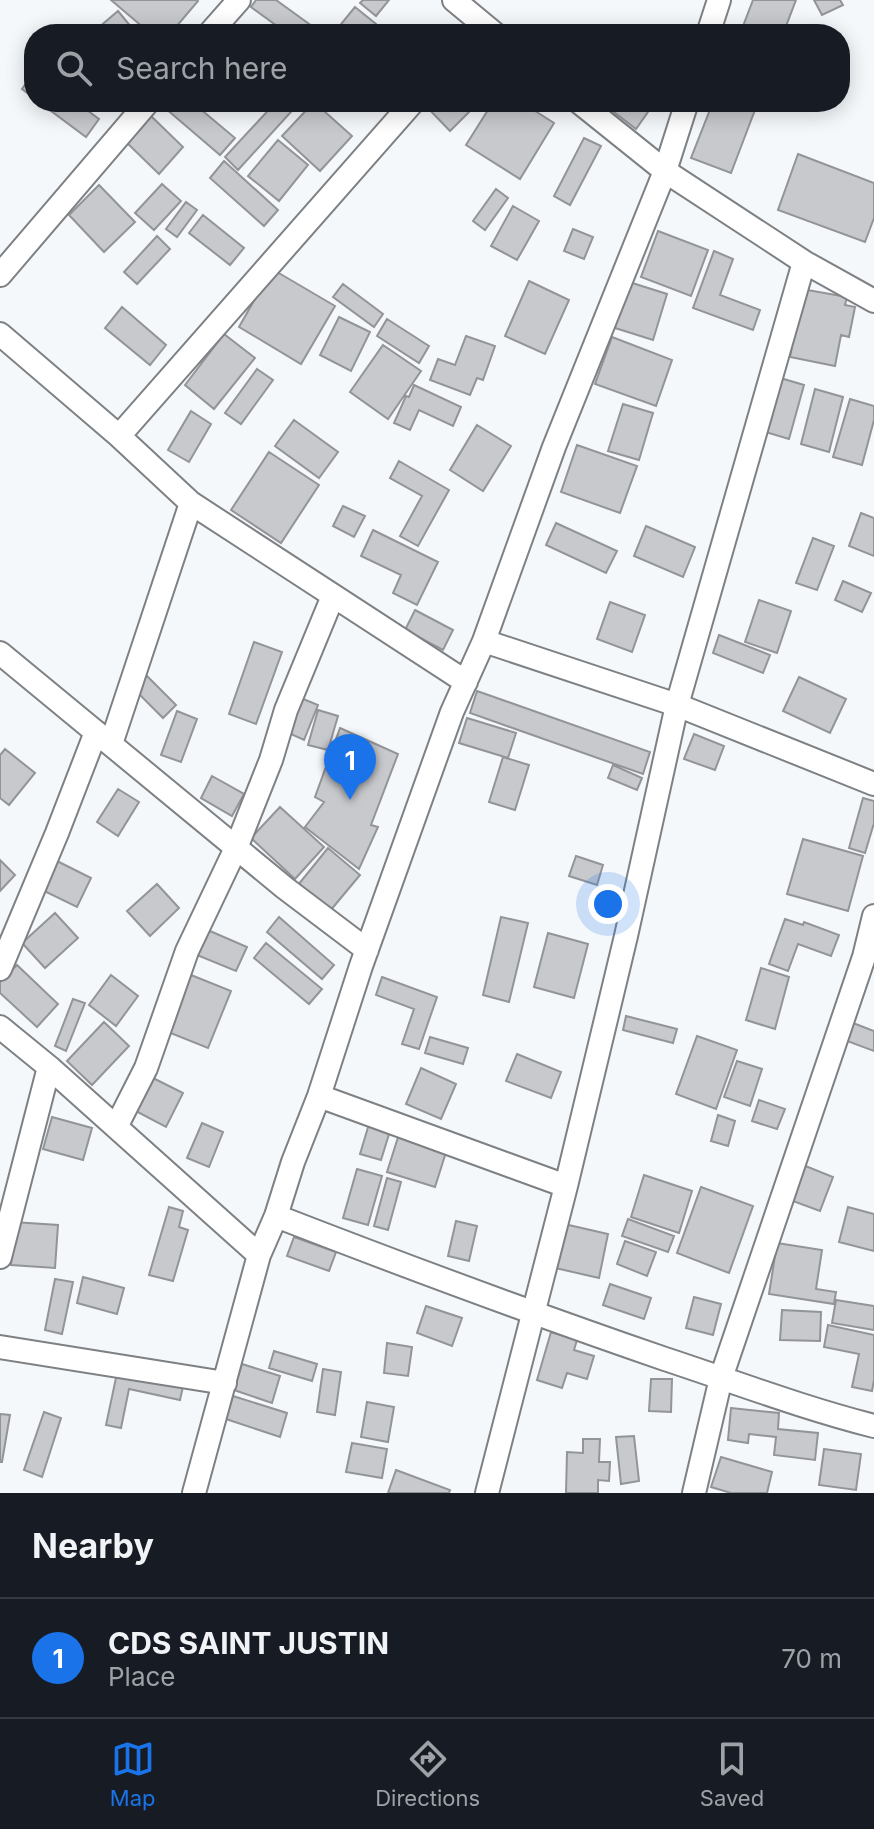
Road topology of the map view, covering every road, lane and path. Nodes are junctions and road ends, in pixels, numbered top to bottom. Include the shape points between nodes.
1 (239, 0) edge
2 (454, 0) edge
3 (719, 0) edge
4 (218, 24) edge
5 (478, 24) edge
6 (711, 24) edge
7 (139, 112) edge
8 (404, 112) edge
9 (591, 112) edge
10 (684, 112) edge
11 (665, 171) junction
12 (804, 262) junction
13 (0, 275) edge
14 (874, 301) edge
15 (0, 334) edge
16 (119, 436) junction
17 (191, 503) junction
18 (333, 596) junction
19 (484, 641) junction
20 (0, 653) edge
21 (466, 682) junction
22 (677, 705) junction
23 (104, 738) junction
24 (874, 784) edge
25 (236, 848) junction
26 (874, 916) edge
27 (367, 950) junction
28 (869, 958) edge
29 (0, 969) edge
30 (0, 1027) edge
31 (49, 1067) junction
32 (319, 1096) junction
33 (116, 1127) junction
34 (566, 1186) junction
35 (276, 1216) junction
36 (259, 1255) junction
37 (0, 1257) edge
38 (534, 1314) junction
39 (0, 1347) edge
40 (721, 1378) junction
41 (225, 1383) junction
42 (874, 1426) edge
43 (194, 1493) edge
44 (487, 1493) edge
45 (694, 1493) edge

1 - 4 street
2 - 5 street
3 - 6 street
7 - 13 street
8 - 16 street
9 - 11 street
10 - 11 street
11 - 12 street
11 - 19 street via 554,447
12 - 14 street
12 - 22 street
15 - 16 street
16 - 17 street
17 - 18 street
17 - 23 street
18 - 21 street
18 - 25 street
19 - 21 street
19 - 22 street
20 - 23 street
21 - 27 street
22 - 24 street
22 - 34 street
23 - 25 street
23 - 29 street
25 - 27 street
25 - 33 street via 187,951 146,1068
26 - 28 street
27 - 32 street
28 - 40 street
30 - 31 street
31 - 33 street
31 - 37 street
32 - 34 street
32 - 35 street
33 - 36 street
34 - 38 street
35 - 36 street
35 - 38 street
36 - 41 street
38 - 40 street
38 - 44 street
39 - 41 street
40 - 42 street
40 - 45 street
41 - 43 street

